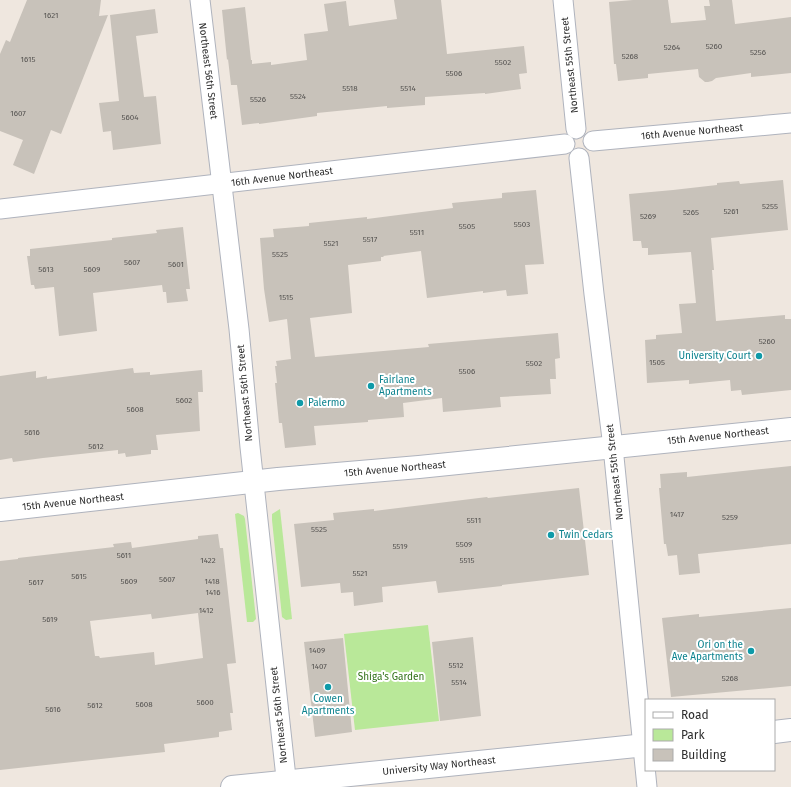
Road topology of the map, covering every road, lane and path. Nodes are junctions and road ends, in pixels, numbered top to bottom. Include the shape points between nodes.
1 (200, 0) edge
2 (563, 0) edge
3 (791, 123) edge
4 (576, 129) junction
5 (593, 141) junction
6 (565, 144) junction
7 (580, 158) junction
8 (222, 184) junction
9 (0, 209) edge
10 (791, 429) edge
11 (613, 447) junction
12 (254, 481) junction
13 (0, 510) edge
14 (791, 730) edge
15 (775, 732) edge
16 (644, 745) edge
17 (645, 759) edge
18 (646, 771) edge
19 (287, 784) edge
20 (232, 787) edge
21 (647, 787) edge

1 - 8 street, Northeast 56th Street
2 - 4 street, Northeast 55th Street
3 - 5 street, 16th Avenue Northeast
4 - 5 street via 589,133
4 - 6 street via 569,133
5 - 7 street via 592,151
6 - 7 street via 571,156
6 - 8 street, 16th Avenue Northeast
7 - 11 street, Northeast 55th Street
8 - 9 street, 16th Avenue Northeast
8 - 12 street, Northeast 56th Street
10 - 11 main road, 15th Avenue Northeast
11 - 12 main road, 15th Avenue Northeast
11 - 16 street, Northeast 55th Street
12 - 13 main road, 15th Avenue Northeast
12 - 19 street, Northeast 56th Street
14 - 15 main road
16 - 17 street, Northeast 55th Street
16 - 19 main road, University Way Northeast
18 - 21 street, Northeast 55th Street
19 - 20 main road, University Way Northeast

